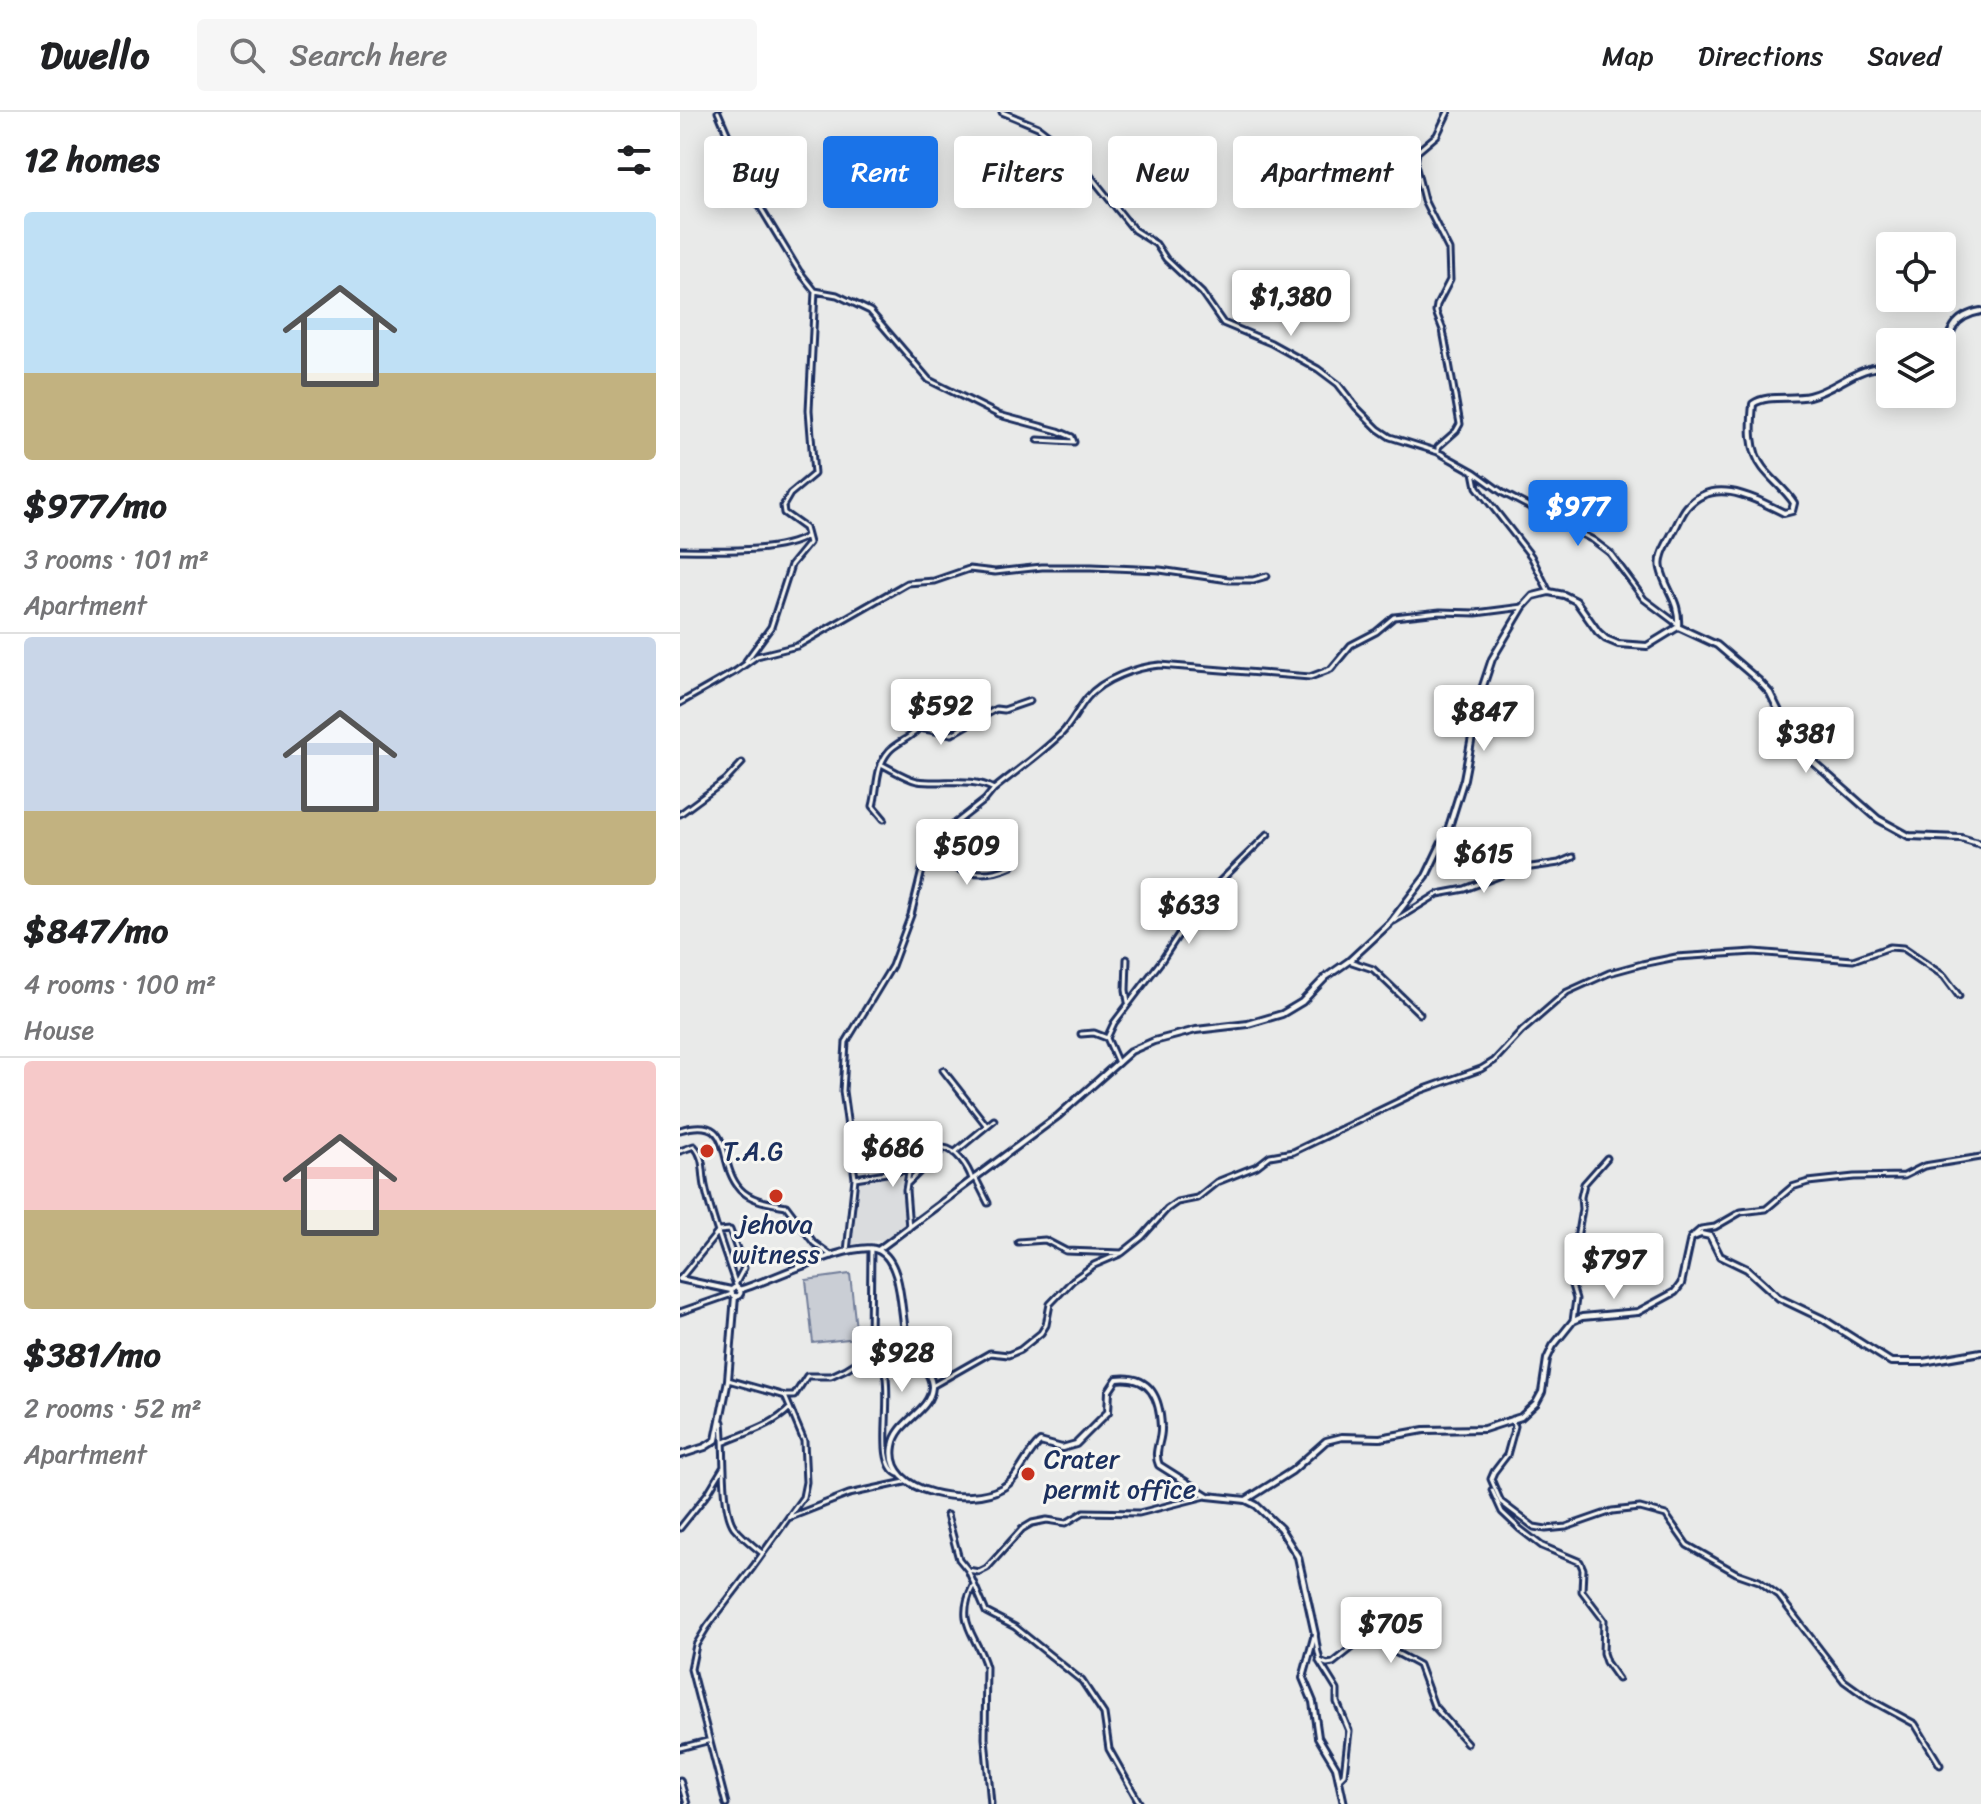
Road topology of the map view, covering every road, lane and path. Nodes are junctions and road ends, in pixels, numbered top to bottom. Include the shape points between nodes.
1 (718, 112) edge
2 (1002, 112) edge
3 (1448, 112) edge
4 (815, 291) junction
5 (1981, 311) edge
6 (1953, 328) edge
7 (1876, 367) edge
8 (1038, 440) dead end
9 (1438, 452) junction
10 (1474, 472) junction
11 (807, 536) junction
12 (680, 550) edge
13 (1267, 576) dead end
14 (1549, 592) junction
15 (1523, 607) junction
16 (1678, 626) junction
17 (744, 664) junction
18 (1030, 701) dead end
19 (680, 703) edge
20 (742, 763) dead end
21 (881, 764) junction
22 (994, 789) junction
23 (680, 814) edge
24 (884, 819) dead end
25 (1268, 834) dead end
26 (1981, 844) edge
27 (926, 854) junction
28 (1573, 857) dead end
29 (1012, 866) dead end
30 (1390, 923) junction
31 (1127, 959) dead end
32 (1349, 961) junction
33 (1959, 996) dead end
34 (1128, 1002) junction
35 (1420, 1014) dead end
36 (1081, 1034) dead end
37 (1107, 1038) junction
38 (1118, 1063) junction
39 (943, 1070) dead end
40 (994, 1120) dead end
41 (987, 1126) junction
42 (680, 1130) edge
43 (680, 1151) edge
44 (954, 1153) junction
45 (1981, 1157) edge
46 (1607, 1158) dead end
47 (855, 1178) junction
48 (973, 1178) junction
49 (907, 1184) junction
50 (988, 1203) dead end
51 (909, 1228) junction
52 (719, 1231) junction
53 (1691, 1238) junction
54 (1018, 1242) dead end
55 (871, 1248) junction
56 (878, 1250) junction
57 (847, 1251) junction
58 (1122, 1253) junction
59 (832, 1256) junction
60 (680, 1279) edge
61 (735, 1290) junction
62 (680, 1312) edge
63 (1573, 1321) junction
64 (870, 1342) junction
65 (1981, 1352) edge
66 (728, 1380) junction
67 (932, 1386) junction
68 (785, 1396) junction
69 (790, 1408) junction
70 (1511, 1420) junction
71 (722, 1422) junction
72 (725, 1442) junction
73 (680, 1455) edge
74 (725, 1465) junction
75 (898, 1474) junction
76 (905, 1482) junction
77 (1493, 1486) junction
78 (1208, 1496) junction
79 (1246, 1500) junction
80 (947, 1515) dead end
81 (788, 1518) junction
82 (680, 1528) edge
83 (762, 1553) junction
84 (968, 1570) junction
85 (973, 1586) junction
86 (1315, 1634) junction
87 (1318, 1652) junction
88 (1618, 1679) dead end
89 (709, 1741) junction
90 (1467, 1743) dead end
91 (680, 1748) edge
92 (1940, 1765) dead end
93 (1339, 1779) junction
94 (680, 1780) edge
95 (687, 1804) edge
96 (726, 1804) edge
97 (991, 1804) edge
98 (1140, 1804) edge
99 (1344, 1804) edge

1 - 4 street via 756,200
2 - 9 street via 1038,127 1072,153 1134,230 1156,244 1223,323 1318,369 1390,437
3 - 9 street via 1437,135 1417,152 1415,164 1424,200 1446,241 1450,266 1450,280 1436,312 1460,424
4 - 8 street via 870,311 929,380 999,415 1058,431 1074,442
4 - 11 street via 809,410 814,474 783,506
5 - 6 street via 1967,313
7 - 16 street via 1821,393 1753,404 1756,456 1794,503 1792,511 1784,513 1728,490 1687,507 1661,559
9 - 10 street
10 - 14 street via 1477,487 1531,556
10 - 16 street via 1593,540 1610,553 1644,599
11 - 12 street via 795,544 739,551
11 - 17 street via 809,543 791,565 771,627
13 - 17 street via 1229,580 1092,567 969,569 907,583 797,646
14 - 15 street via 1533,596
14 - 16 street via 1576,601 1598,632 1618,644 1647,646
15 - 22 street via 1394,617 1351,645 1331,669 1310,677 1149,666 1097,687 1061,734
15 - 30 street via 1492,659 1448,830 1426,876
16 - 26 street via 1717,645 1758,680 1811,760 1878,819 1909,836
17 - 19 street
18 - 21 street via 996,709 952,734 919,728 889,750
20 - 23 street
21 - 22 street via 913,780 972,782
21 - 24 street via 873,806
22 - 27 street via 934,840
25 - 34 street via 1202,899
27 - 29 street via 972,875
27 - 47 street via 892,966 846,1042 843,1091
28 - 30 street via 1438,894
30 - 32 street
31 - 34 street
32 - 35 street via 1373,969
32 - 38 street via 1282,1014 1154,1041
33 - 58 street via 1944,976 1903,948 1890,947 1853,960 1763,952 1676,957 1609,973 1552,1002 1481,1069 1422,1090 1293,1152 1270,1156 1197,1198 1177,1202
34 - 37 street
36 - 37 street
37 - 38 street
38 - 48 street via 1058,1116
39 - 41 street
40 - 41 street
41 - 44 street
42 - 59 street via 698,1125 716,1131 742,1191 786,1206 814,1243
43 - 52 street via 694,1146 700,1155
44 - 48 street
44 - 49 street via 944,1148
45 - 53 street via 1924,1166 1904,1176 1808,1182 1792,1187 1766,1209 1741,1212
46 - 63 street via 1584,1184 1581,1197 1570,1279 1576,1299
47 - 49 street via 905,1170
47 - 57 street
48 - 50 street
48 - 51 street
49 - 51 street
51 - 56 street
52 - 60 street
52 - 61 street
52 - 61 street via 731,1231 744,1263
53 - 63 street via 1675,1292 1638,1312
53 - 65 street via 1710,1236 1720,1256 1747,1269 1789,1305 1823,1319 1891,1362
54 - 58 street via 1045,1240 1066,1251
55 - 56 street
55 - 57 street
55 - 64 street
56 - 67 street via 893,1266 907,1341
57 - 59 street
58 - 67 street via 1073,1280 1050,1304 1041,1333 1020,1350 990,1353
59 - 61 street
60 - 61 street
61 - 62 street
61 - 66 street
63 - 70 street via 1547,1359 1536,1403
64 - 68 street via 859,1361 831,1376 807,1376 794,1396
64 - 75 street via 882,1359 889,1391 886,1446 892,1471
66 - 68 street
66 - 71 street
67 - 75 street via 929,1401 905,1423 893,1445
68 - 69 street
69 - 72 street via 779,1419
69 - 81 street via 804,1441 806,1482 803,1497
70 - 77 street via 1515,1426 1510,1447 1494,1472
70 - 79 street via 1484,1429 1326,1441
71 - 72 street
71 - 73 street via 716,1440
72 - 74 street
74 - 82 street
74 - 83 street via 722,1477 732,1524
75 - 76 street
76 - 78 street via 954,1496 991,1494 1006,1486 1040,1442 1062,1448 1076,1444 1108,1412 1111,1386 1125,1378 1147,1385 1156,1395 1159,1465
76 - 81 street via 849,1494
77 - 88 street via 1496,1504 1520,1529 1542,1546 1580,1562 1582,1591 1604,1620 1603,1653
77 - 92 street via 1501,1502 1534,1527 1566,1527 1612,1511 1640,1508 1666,1515 1687,1545 1779,1596 1844,1681 1915,1724
78 - 79 street
78 - 84 street via 1139,1513 1084,1512 1066,1523 1032,1523 987,1568
79 - 86 street via 1271,1519 1298,1557
80 - 84 street via 959,1559
81 - 83 street
83 - 89 street via 696,1645 692,1681
84 - 85 street
85 - 97 street via 965,1608 986,1667
85 - 98 street via 986,1612 1015,1627 1090,1692 1104,1714 1109,1749
86 - 87 street
86 - 93 street via 1303,1678 1318,1737
87 - 90 street via 1320,1661 1333,1663 1368,1635 1381,1638 1419,1665 1434,1706
87 - 93 street via 1349,1731
89 - 91 street
89 - 96 street
93 - 99 street
94 - 95 street

